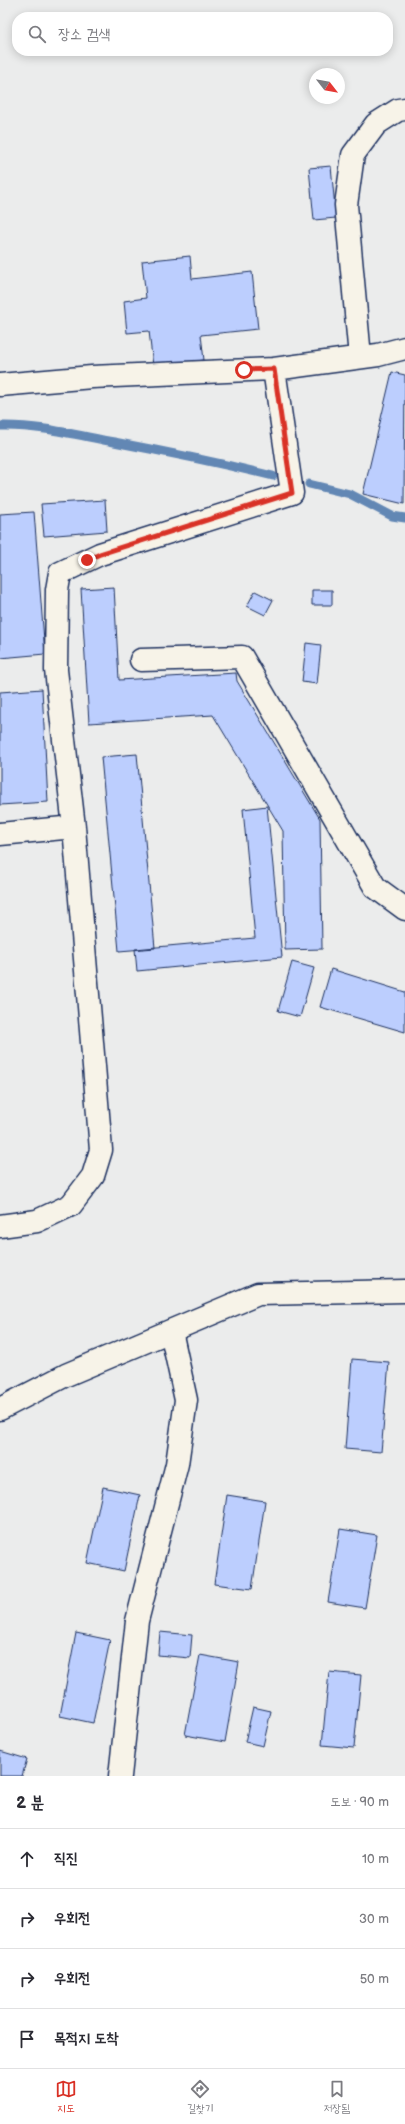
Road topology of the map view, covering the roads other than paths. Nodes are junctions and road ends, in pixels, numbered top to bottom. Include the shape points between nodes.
1 (405, 109) edge
2 (405, 348) edge
3 (360, 357) junction
4 (274, 369) junction
5 (0, 385) edge
6 (141, 660) dead end
7 (74, 827) junction
8 (0, 834) edge
9 (405, 909) edge
10 (0, 1226) edge
11 (405, 1291) edge
12 (171, 1331) junction
13 (0, 1409) edge
14 (120, 1776) edge

1 - 3 street via 398,110 376,124 353,155 346,205
2 - 3 street
3 - 4 street
4 - 5 street via 92,377
4 - 7 street via 292,493 100,554 60,573 57,590 56,670
6 - 9 street via 242,657 375,887
7 - 8 street
7 - 10 street via 101,1150 93,1176 71,1205 37,1221
11 - 12 street via 258,1294
12 - 13 street via 66,1375
12 - 14 street via 186,1400 177,1464 137,1620

